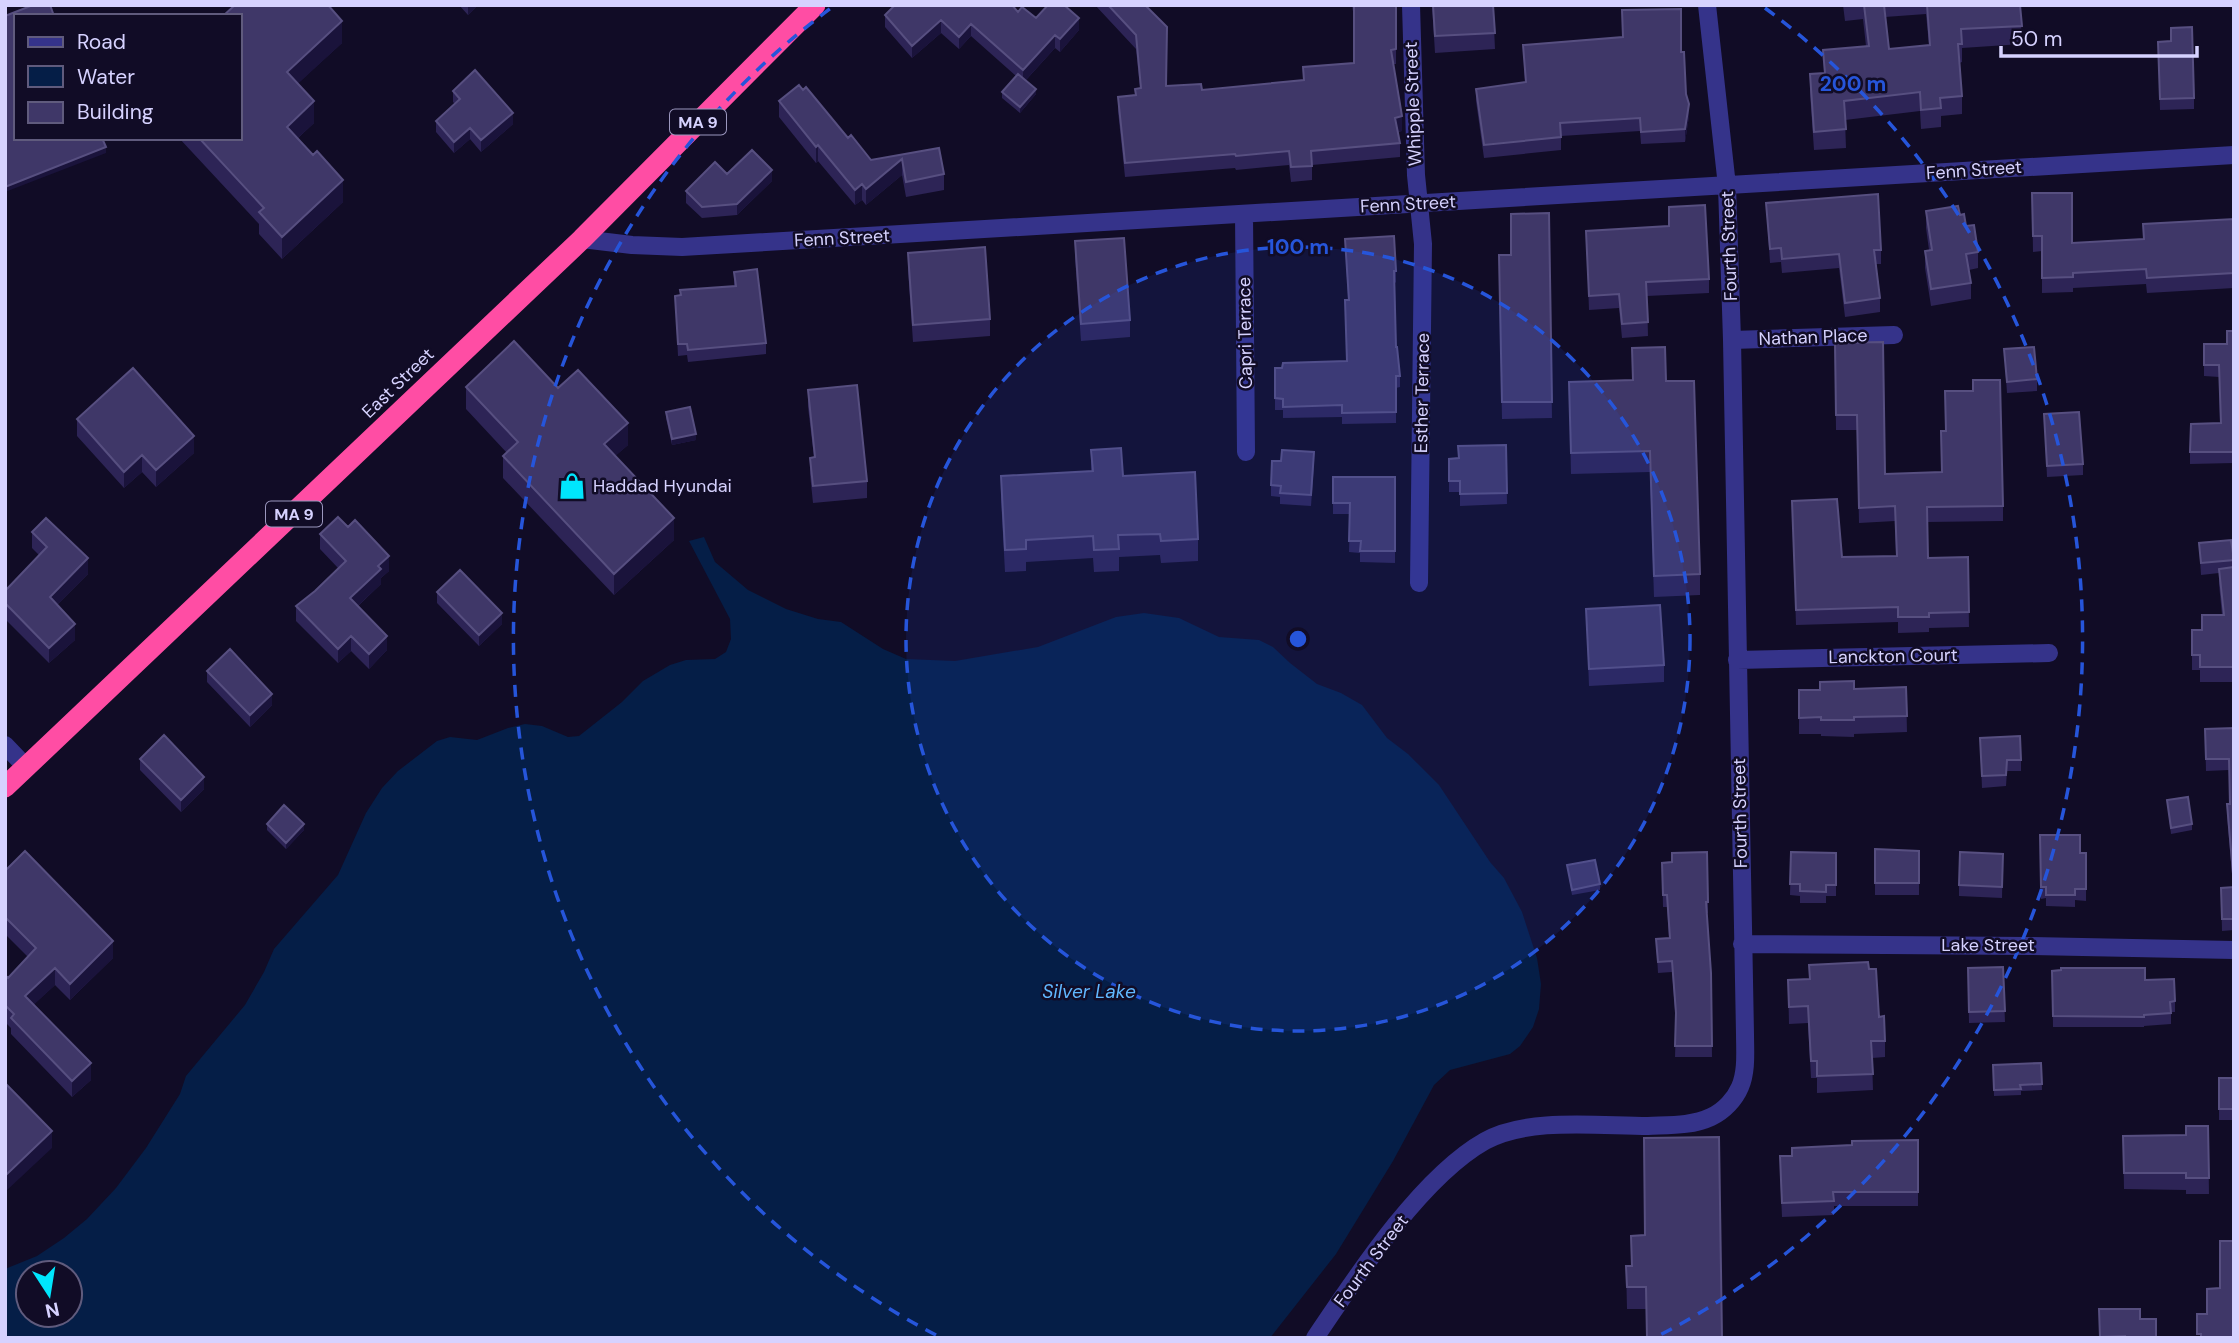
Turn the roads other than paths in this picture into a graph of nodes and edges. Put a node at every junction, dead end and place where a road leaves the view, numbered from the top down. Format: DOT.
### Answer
graph roads {
  1 [pos="815,5"];
  2 [pos="1410,5"];
  3 [pos="1707,5"];
  4 [pos="2234,155"];
  5 [pos="1727,186"];
  6 [pos="1419,203"];
  7 [pos="1244,214"];
  8 [pos="582,239"];
  9 [pos="1894,335"];
  10 [pos="1732,340"];
  11 [pos="1247,453"];
  12 [pos="1419,583"];
  13 [pos="2049,653"];
  14 [pos="1737,660"];
  15 [pos="5,745"];
  16 [pos="26,767"];
  17 [pos="5,787"];
  18 [pos="1742,944"];
  19 [pos="2234,950"];
  20 [pos="1315,1338"];
  1 -- 8 [label="highway, East Street / MA 9"];
  2 -- 6 [label="street, Whipple Street"];
  3 -- 5 [label="street, Fourth Street"];
  4 -- 5 [label="street, Fenn Street"];
  5 -- 6 [label="street, Fenn Street"];
  5 -- 10 [label="street, Fourth Street"];
  6 -- 7 [label="street, Fenn Street"];
  6 -- 12 [label="street, Esther Terrace"];
  7 -- 8 [label="street, Fenn Street"];
  7 -- 11 [label="street, Capri Terrace"];
  8 -- 16 [label="highway, East Street / MA 9"];
  9 -- 10 [label="street, Nathan Place"];
  10 -- 14 [label="street, Fourth Street"];
  13 -- 14 [label="street, Lanckton Court"];
  14 -- 18 [label="street, Fourth Street"];
  15 -- 16 [label="street"];
  16 -- 17 [label="highway, East Street / MA 9"];
  18 -- 19 [label="street, Lake Street"];
  18 -- 20 [label="street, Fourth Street"];
}
